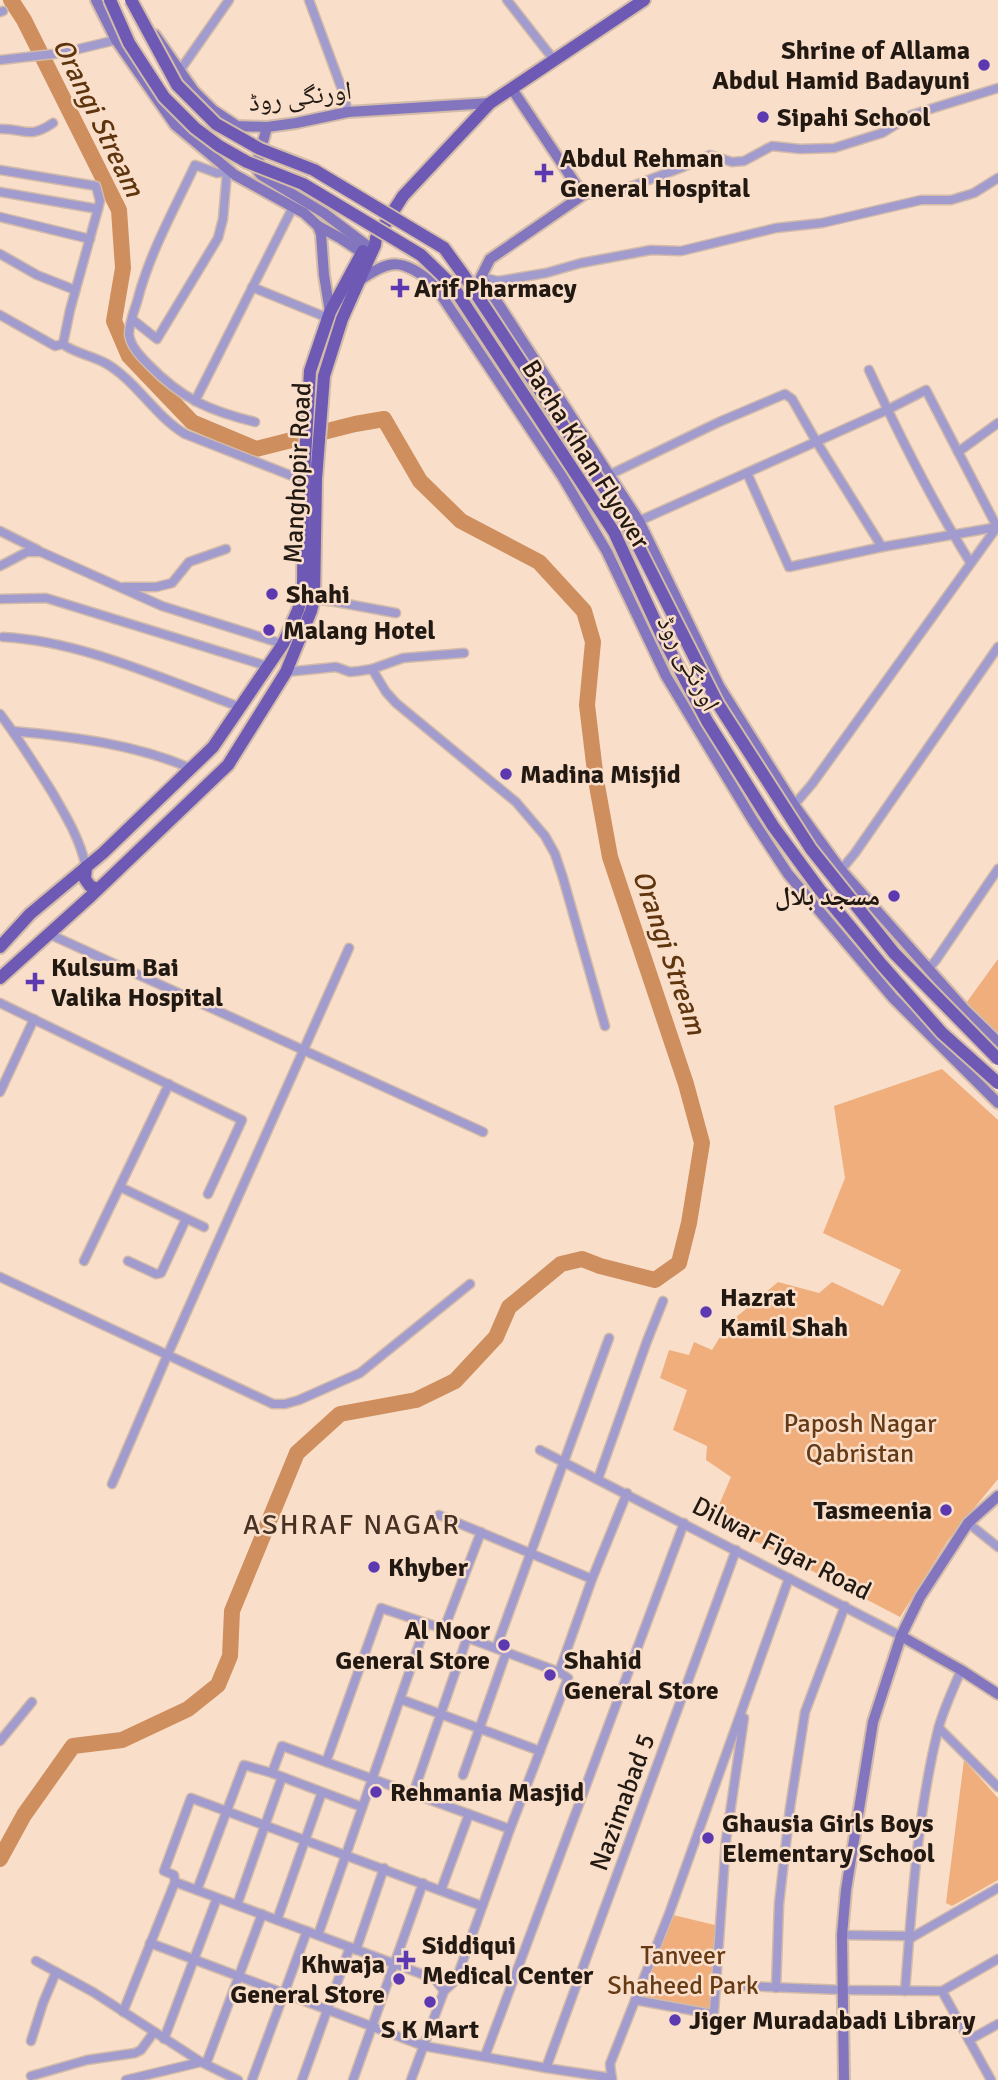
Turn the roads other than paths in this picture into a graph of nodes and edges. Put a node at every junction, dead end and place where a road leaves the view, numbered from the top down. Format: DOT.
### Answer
graph roads {
  1 [pos="96,0"];
  2 [pos="110,0"];
  3 [pos="229,0"];
  4 [pos="309,0"];
  5 [pos="507,0"];
  6 [pos="644,0"];
  7 [pos="136,1"];
  8 [pos="116,40"];
  9 [pos="4,60"];
  10 [pos="554,60"];
  11 [pos="183,66"];
  12 [pos="998,88"];
  13 [pos="512,89"];
  14 [pos="490,103"];
  15 [pos="348,112"];
  16 [pos="52,123"];
  17 [pos="267,127"];
  18 [pos="0,129"];
  19 [pos="0,170"];
  20 [pos="229,172"];
  21 [pos="998,178"];
  22 [pos="0,192"];
  23 [pos="583,195"];
  24 [pos="293,207"];
  25 [pos="99,209"];
  26 [pos="0,217"];
  27 [pos="318,226"];
  28 [pos="90,240"];
  29 [pos="369,249"];
  30 [pos="0,254"];
  31 [pos="481,277"];
  32 [pos="357,282"];
  33 [pos="252,287"];
  34 [pos="75,290"];
  35 [pos="0,315"];
  36 [pos="329,315"];
  37 [pos="132,320"];
  38 [pos="62,344"];
  39 [pos="869,370"];
  40 [pos="195,401"];
  41 [pos="887,410"];
  42 [pos="255,422"];
  43 [pos="998,423"];
  44 [pos="816,441"];
  45 [pos="958,452"];
  46 [pos="747,473"];
  47 [pos="609,475"];
  48 [pos="308,479"];
  49 [pos="639,521"];
  50 [pos="997,527"];
  51 [pos="0,531"];
  52 [pos="953,535"];
  53 [pos="882,547"];
  54 [pos="226,549"];
  55 [pos="41,552"];
  56 [pos="970,562"];
  57 [pos="0,566"];
  58 [pos="121,587"];
  59 [pos="0,599"];
  60 [pos="314,599"];
  61 [pos="396,613"];
  62 [pos="3,637"];
  63 [pos="283,644"];
  64 [pos="998,647"];
  65 [pos="464,653"];
  66 [pos="267,666"];
  67 [pos="372,669"];
  68 [pos="286,672"];
  69 [pos="240,707"];
  70 [pos="0,714"];
  71 [pos="13,731"];
  72 [pos="190,768"];
  73 [pos="794,805"];
  74 [pos="86,867"];
  75 [pos="998,869"];
  76 [pos="841,870"];
  77 [pos="67,882"];
  78 [pos="98,889"];
  79 [pos="86,900"];
  80 [pos="49,934"];
  81 [pos="0,947"];
  82 [pos="349,948"];
  83 [pos="929,968"];
  84 [pos="0,978"];
  85 [pos="0,1003"];
  86 [pos="34,1019"];
  87 [pos="605,1026"];
  88 [pos="998,1042"];
  89 [pos="303,1050"];
  90 [pos="998,1059"];
  91 [pos="998,1083"];
  92 [pos="169,1084"];
  93 [pos="0,1092"];
  94 [pos="998,1103"];
  95 [pos="483,1132"];
  96 [pos="120,1187"];
  97 [pos="208,1194"];
  98 [pos="186,1219"];
  99 [pos="204,1227"];
  100 [pos="84,1261"];
  101 [pos="128,1261"];
  102 [pos="0,1278"];
  103 [pos="470,1284"];
  104 [pos="663,1301"];
  105 [pos="609,1338"];
  106 [pos="167,1356"];
  107 [pos="540,1450"];
  108 [pos="565,1462"];
  109 [pos="598,1479"];
  110 [pos="112,1484"];
  111 [pos="627,1493"];
  112 [pos="998,1496"];
  113 [pos="439,1515"];
  114 [pos="684,1523"];
  115 [pos="968,1523"];
  116 [pos="481,1532"];
  117 [pos="998,1547"];
  118 [pos="736,1550"];
  119 [pos="531,1552"];
  120 [pos="789,1577"];
  121 [pos="592,1579"];
  122 [pos="845,1606"];
  123 [pos="426,1624"];
  124 [pos="444,1629"];
  125 [pos="901,1636"];
  126 [pos="467,1638"];
  127 [pos="496,1648"];
  128 [pos="506,1653"];
  129 [pos="961,1670"];
  130 [pos="559,1672"];
  131 [pos="998,1694"];
  132 [pos="400,1699"];
  133 [pos="747,1701"];
  134 [pos="32,1702"];
  135 [pos="441,1714"];
  136 [pos="479,1728"];
  137 [pos="939,1728"];
  138 [pos="0,1741"];
  139 [pos="540,1751"];
  140 [pos="326,1762"];
  141 [pos="272,1773"];
  142 [pos="463,1775"];
  143 [pos="282,1777"];
  144 [pos="372,1779"];
  145 [pos="998,1787"];
  146 [pos="322,1792"];
  147 [pos="413,1794"];
  148 [pos="362,1807"];
  149 [pos="226,1811"];
  150 [pos="469,1814"];
  151 [pos="265,1825"];
  152 [pos="510,1829"];
  153 [pos="305,1839"];
  154 [pos="346,1854"];
  155 [pos="384,1868"];
  156 [pos="175,1882"];
  157 [pos="423,1883"];
  158 [pos="998,1888"];
  159 [pos="197,1890"];
  160 [pos="442,1890"];
  161 [pos="217,1898"];
  162 [pos="237,1905"];
  163 [pos="482,1906"];
  164 [pos="262,1914"];
  165 [pos="277,1920"];
  166 [pos="307,1931"];
  167 [pos="318,1935"];
  168 [pos="842,1935"];
  169 [pos="909,1937"];
  170 [pos="150,1943"];
  171 [pos="353,1948"];
  172 [pos="194,1959"];
  173 [pos="998,1959"];
  174 [pos="36,1961"];
  175 [pos="395,1964"];
  176 [pos="56,1972"];
  177 [pos="239,1976"];
  178 [pos="717,1985"];
  179 [pos="776,1987"];
  180 [pos="843,1990"];
  181 [pos="444,1991"];
  182 [pos="905,1991"];
  183 [pos="942,1991"];
  184 [pos="284,1993"];
  185 [pos="635,2000"];
  186 [pos="327,2010"];
  187 [pos="123,2012"];
  188 [pos="998,2024"];
  189 [pos="373,2026"];
  190 [pos="154,2032"];
  191 [pos="164,2039"];
  192 [pos="969,2040"];
  193 [pos="31,2041"];
  194 [pos="425,2046"];
  195 [pos="485,2056"];
  196 [pos="203,2063"];
  197 [pos="546,2068"];
  198 [pos="169,2070"];
  199 [pos="31,2076"];
  200 [pos="223,2076"];
  201 [pos="612,2079"];
  202 [pos="126,2080"];
  203 [pos="171,2080"];
  204 [pos="238,2080"];
  205 [pos="252,2080"];
  206 [pos="302,2080"];
  207 [pos="353,2080"];
  208 [pos="411,2080"];
  209 [pos="844,2080"];
  210 [pos="991,2080"];
  1 -- 8 [label="street"];
  2 -- 91 [label="main road, Bacha Khan Flyover, bridge"];
  3 -- 11 [label="street"];
  4 -- 15 [label="street"];
  5 -- 10 [label="street"];
  6 -- 10 [label="main road, Manghopir Road"];
  7 -- 17 [label="street, اورنگی روڈ"];
  7 -- 90 [label="main road, Bacha Khan Flyover, bridge"];
  8 -- 9 [label="street"];
  8 -- 20 [label="street"];
  10 -- 13 [label="main road, Manghopir Road"];
  12 -- 23 [label="street"];
  13 -- 14 [label="main road, Manghopir Road"];
  13 -- 23 [label="street"];
  14 -- 15 [label="street, اورنگی روڈ"];
  14 -- 29 [label="main road, Manghopir Road"];
  15 -- 17 [label="street, اورنگی روڈ"];
  16 -- 18 [label="street"];
  17 -- 29 [label="street"];
  19 -- 25 [label="street"];
  20 -- 24 [label="street"];
  20 -- 37 [label="street"];
  20 -- 37 [label="street"];
  21 -- 31 [label="street"];
  22 -- 25 [label="street"];
  23 -- 31 [label="street"];
  24 -- 27 [label="street"];
  24 -- 33 [label="street"];
  25 -- 28 [label="street"];
  26 -- 28 [label="street"];
  27 -- 29 [label="street"];
  27 -- 36 [label="street"];
  28 -- 34 [label="street"];
  29 -- 32 [label="main road, Manghopir Road"];
  29 -- 36 [label="main road, Manghopir Road"];
  30 -- 34 [label="street"];
  31 -- 47 [label="street, اورنگی روڈ"];
  32 -- 48 [label="main road, Manghopir Road"];
  32 -- 94 [label="street, اورنگی روڈ"];
  33 -- 36 [label="street"];
  33 -- 40 [label="street"];
  34 -- 38 [label="street"];
  35 -- 38 [label="street"];
  36 -- 48 [label="main road, Manghopir Road"];
  37 -- 40 [label="street"];
  38 -- 48 [label="street"];
  39 -- 41 [label="street"];
  40 -- 42 [label="street"];
  41 -- 44 [label="street"];
  41 -- 45 [label="street"];
  41 -- 52 [label="street"];
  43 -- 45 [label="street"];
  44 -- 46 [label="street"];
  44 -- 47 [label="street"];
  44 -- 53 [label="street"];
  45 -- 50 [label="street"];
  46 -- 49 [label="street"];
  46 -- 53 [label="street"];
  47 -- 49 [label="street, اورنگی روڈ"];
  48 -- 60 [label="main road, Manghopir Road"];
  48 -- 63 [label="main road, Manghopir Road"];
  49 -- 73 [label="street, اورنگی روڈ"];
  50 -- 52 [label="street"];
  50 -- 56 [label="street"];
  51 -- 55 [label="street"];
  52 -- 53 [label="street"];
  52 -- 56 [label="street"];
  54 -- 58 [label="street"];
  55 -- 57 [label="street"];
  55 -- 58 [label="street"];
  56 -- 73 [label="street"];
  58 -- 63 [label="street"];
  59 -- 66 [label="street"];
  60 -- 61 [label="street"];
  60 -- 68 [label="main road, Manghopir Road"];
  62 -- 69 [label="street"];
  63 -- 66 [label="main road, Manghopir Road"];
  64 -- 76 [label="street"];
  65 -- 67 [label="street"];
  66 -- 69 [label="main road, Manghopir Road"];
  67 -- 68 [label="street"];
  67 -- 87 [label="street"];
  68 -- 78 [label="main road, Manghopir Road"];
  69 -- 72 [label="main road, Manghopir Road"];
  70 -- 71 [label="street"];
  71 -- 72 [label="street"];
  71 -- 74 [label="street"];
  72 -- 74 [label="main road, Manghopir Road"];
  73 -- 76 [label="street, اورنگی روڈ"];
  74 -- 77 [label="main road, Manghopir Road"];
  74 -- 78 [label="main road"];
  75 -- 83 [label="street"];
  76 -- 83 [label="street, اورنگی روڈ"];
  77 -- 79 [label="main road"];
  77 -- 81 [label="main road, Manghopir Road"];
  78 -- 79 [label="main road, Manghopir Road"];
  79 -- 80 [label="main road, Manghopir Road"];
  80 -- 84 [label="main road, Manghopir Road"];
  80 -- 89 [label="street"];
  82 -- 89 [label="street"];
  83 -- 88 [label="street, اورنگی روڈ"];
  85 -- 86 [label="street"];
  86 -- 92 [label="street"];
  86 -- 93 [label="street"];
  89 -- 95 [label="street"];
  89 -- 106 [label="street"];
  92 -- 96 [label="street"];
  92 -- 97 [label="street"];
  96 -- 98 [label="street"];
  96 -- 100 [label="street"];
  98 -- 99 [label="street"];
  98 -- 101 [label="street"];
  102 -- 106 [label="street"];
  103 -- 106 [label="street"];
  104 -- 109 [label="street"];
  105 -- 108 [label="street"];
  106 -- 110 [label="street"];
  107 -- 108 [label="street, Dilwar Figar Road"];
  108 -- 109 [label="street, Dilwar Figar Road"];
  108 -- 119 [label="street"];
  109 -- 111 [label="street, Dilwar Figar Road"];
  111 -- 114 [label="street, Dilwar Figar Road"];
  111 -- 121 [label="street"];
  112 -- 115 [label="street"];
  113 -- 116 [label="street"];
  114 -- 118 [label="street, Dilwar Figar Road"];
  114 -- 195 [label="street"];
  115 -- 117 [label="street"];
  115 -- 125 [label="street"];
  116 -- 119 [label="street"];
  116 -- 124 [label="street"];
  118 -- 120 [label="street, Dilwar Figar Road"];
  118 -- 197 [label="street, Nazimabad 5"];
  119 -- 121 [label="street"];
  119 -- 127 [label="street"];
  120 -- 122 [label="street, Dilwar Figar Road"];
  120 -- 133 [label="street"];
  121 -- 130 [label="street"];
  122 -- 125 [label="street, Dilwar Figar Road"];
  122 -- 179 [label="street"];
  123 -- 124 [label="street"];
  123 -- 132 [label="street"];
  123 -- 140 [label="street"];
  124 -- 126 [label="street"];
  125 -- 129 [label="street, Dilwar Figar Road"];
  125 -- 168 [label="street"];
  126 -- 127 [label="street"];
  126 -- 135 [label="street"];
  127 -- 128 [label="street"];
  128 -- 130 [label="street"];
  128 -- 136 [label="street"];
  129 -- 131 [label="street, Dilwar Figar Road"];
  129 -- 137 [label="street"];
  130 -- 139 [label="street"];
  132 -- 135 [label="street"];
  132 -- 144 [label="street"];
  133 -- 178 [label="street"];
  133 -- 185 [label="street"];
  134 -- 138 [label="street"];
  135 -- 136 [label="street"];
  135 -- 147 [label="street"];
  136 -- 139 [label="street"];
  136 -- 142 [label="street"];
  137 -- 145 [label="street"];
  137 -- 169 [label="street"];
  139 -- 152 [label="street"];
  140 -- 141 [label="street"];
  140 -- 144 [label="street"];
  141 -- 143 [label="street"];
  141 -- 149 [label="street"];
  143 -- 146 [label="street"];
  143 -- 151 [label="street"];
  144 -- 147 [label="street"];
  144 -- 148 [label="street"];
  146 -- 148 [label="street"];
  146 -- 153 [label="street"];
  147 -- 150 [label="street"];
  148 -- 154 [label="street"];
  149 -- 151 [label="street"];
  149 -- 156 [label="street"];
  149 -- 159 [label="street"];
  150 -- 152 [label="street"];
  150 -- 160 [label="street"];
  151 -- 153 [label="street"];
  151 -- 162 [label="street"];
  152 -- 163 [label="street"];
  153 -- 154 [label="street"];
  153 -- 165 [label="street"];
  154 -- 155 [label="street"];
  154 -- 167 [label="street"];
  155 -- 157 [label="street"];
  155 -- 171 [label="street"];
  156 -- 159 [label="street"];
  156 -- 170 [label="street"];
  157 -- 160 [label="street"];
  157 -- 175 [label="street"];
  158 -- 169 [label="street"];
  159 -- 161 [label="street"];
  160 -- 163 [label="street"];
  161 -- 162 [label="street"];
  161 -- 172 [label="street"];
  162 -- 164 [label="street"];
  163 -- 181 [label="street"];
  164 -- 165 [label="street"];
  164 -- 177 [label="street"];
  165 -- 166 [label="street"];
  166 -- 167 [label="street"];
  166 -- 184 [label="street"];
  167 -- 171 [label="street"];
  168 -- 169 [label="street"];
  168 -- 180 [label="street"];
  169 -- 182 [label="street"];
  170 -- 172 [label="street"];
  170 -- 187 [label="street"];
  171 -- 175 [label="street"];
  171 -- 186 [label="street"];
  172 -- 177 [label="street"];
  172 -- 191 [label="street"];
  173 -- 183 [label="street"];
  174 -- 176 [label="street"];
  175 -- 181 [label="street"];
  175 -- 189 [label="street"];
  176 -- 187 [label="street"];
  176 -- 193 [label="street"];
  177 -- 184 [label="street"];
  177 -- 196 [label="street"];
  178 -- 179 [label="street"];
  178 -- 185 [label="street"];
  179 -- 180 [label="street"];
  180 -- 182 [label="street"];
  180 -- 209 [label="street"];
  181 -- 194 [label="street"];
  182 -- 183 [label="street"];
  183 -- 192 [label="street"];
  184 -- 186 [label="street"];
  184 -- 205 [label="street"];
  185 -- 201 [label="street"];
  186 -- 189 [label="street"];
  186 -- 206 [label="street"];
  187 -- 190 [label="street"];
  188 -- 192 [label="street"];
  189 -- 194 [label="street"];
  189 -- 207 [label="street"];
  190 -- 191 [label="street"];
  190 -- 199 [label="street"];
  191 -- 196 [label="street"];
  192 -- 210 [label="street"];
  194 -- 195 [label="street"];
  194 -- 208 [label="street"];
  195 -- 197 [label="street"];
  196 -- 198 [label="street"];
  196 -- 200 [label="street"];
  197 -- 201 [label="street"];
  198 -- 202 [label="street"];
  198 -- 203 [label="street"];
  200 -- 204 [label="street"];
}
